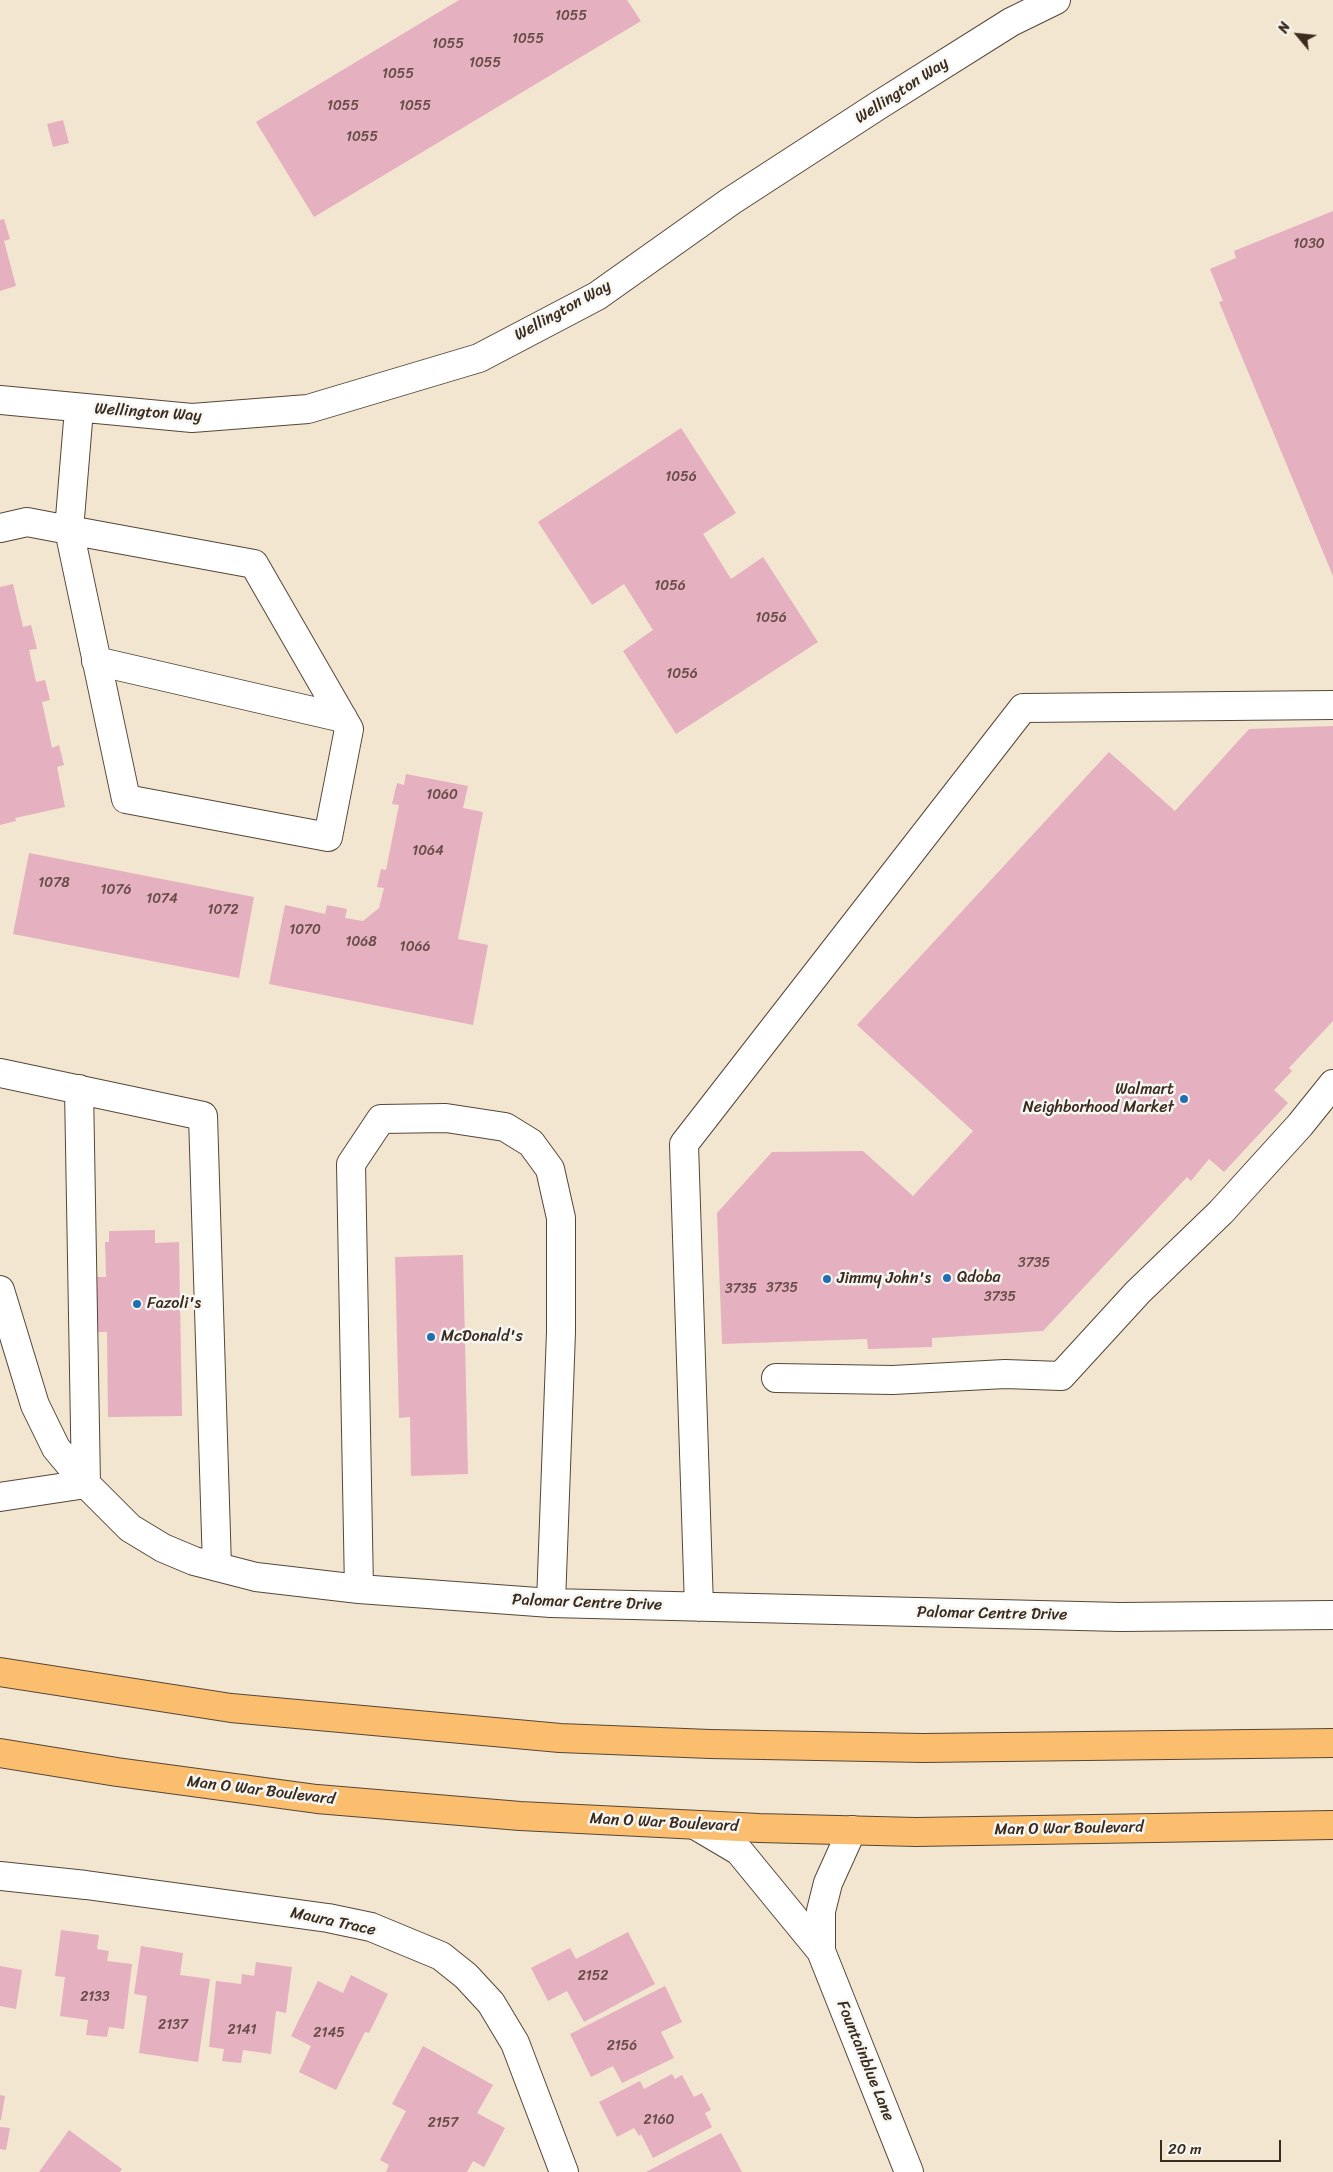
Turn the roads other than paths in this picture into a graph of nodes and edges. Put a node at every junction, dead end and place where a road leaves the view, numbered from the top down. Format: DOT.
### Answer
graph roads {
  1 [pos="1056,0"];
  2 [pos="0,400"];
  3 [pos="79,408"];
  4 [pos="0,528"];
  5 [pos="69,530"];
  6 [pos="96,661"];
  7 [pos="1333,705"];
  8 [pos="343,718"];
  9 [pos="0,1072"];
  10 [pos="1333,1084"];
  11 [pos="79,1089"];
  12 [pos="2,1302"];
  13 [pos="776,1378"];
  14 [pos="86,1484"];
  15 [pos="0,1497"];
  16 [pos="217,1567"];
  17 [pos="359,1589"];
  18 [pos="551,1603"];
  19 [pos="699,1607"];
  20 [pos="1333,1615"];
  21 [pos="0,1672"];
  22 [pos="1333,1743"];
  23 [pos="0,1753"];
  24 [pos="695,1825"];
  25 [pos="1333,1825"];
  26 [pos="852,1830"];
  27 [pos="0,1876"];
  28 [pos="821,1951"];
  29 [pos="564,2172"];
  30 [pos="909,2172"];
  1 -- 3 [label="street, Wellington Way"];
  2 -- 3 [label="street, Wellington Way"];
  3 -- 5 [label="street"];
  4 -- 5 [label="street"];
  5 -- 6 [label="street"];
  5 -- 8 [label="street"];
  6 -- 8 [label="street"];
  6 -- 8 [label="street"];
  7 -- 19 [label="street"];
  9 -- 11 [label="street"];
  10 -- 13 [label="street"];
  11 -- 14 [label="street"];
  11 -- 16 [label="street"];
  12 -- 14 [label="street, Palomar Centre Drive"];
  14 -- 15 [label="street"];
  14 -- 16 [label="street, Palomar Centre Drive"];
  16 -- 17 [label="street, Palomar Centre Drive"];
  17 -- 18 [label="street, Palomar Centre Drive"];
  17 -- 18 [label="street"];
  18 -- 19 [label="street, Palomar Centre Drive"];
  19 -- 20 [label="street, Palomar Centre Drive"];
  21 -- 22 [label="main road"];
  23 -- 24 [label="main road, Man O War Boulevard"];
  24 -- 26 [label="main road, Man O War Boulevard"];
  24 -- 28 [label="street"];
  25 -- 26 [label="main road, Man O War Boulevard"];
  26 -- 28 [label="street"];
  27 -- 29 [label="street, Maura Trace"];
  28 -- 30 [label="street, Fountainblue Lane"];
}
